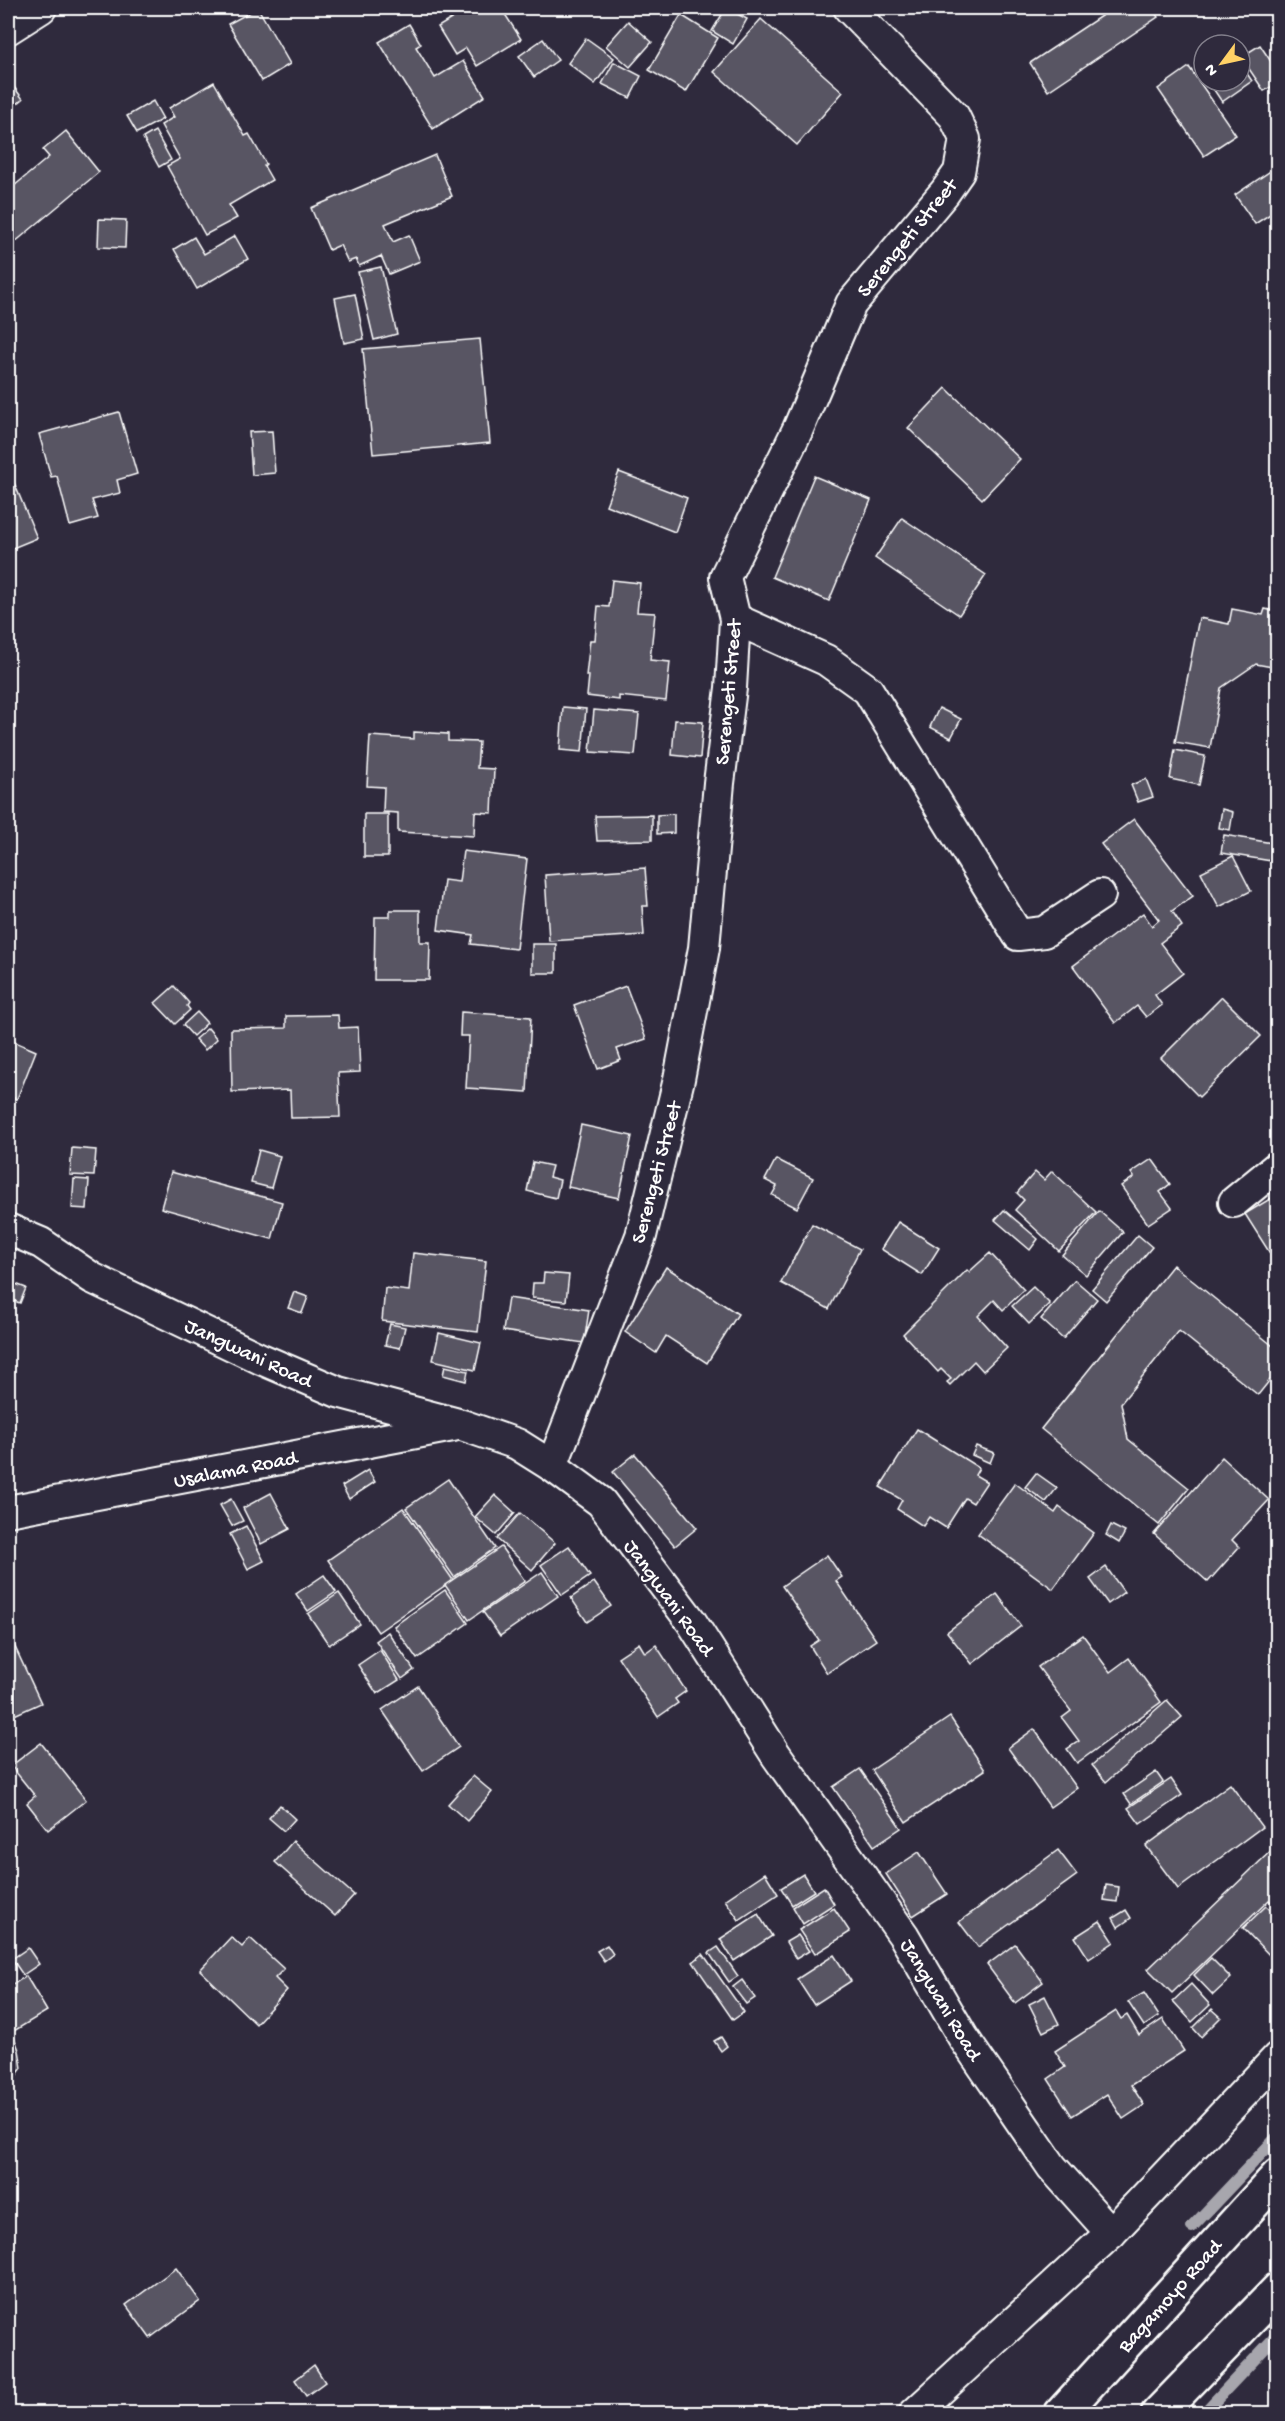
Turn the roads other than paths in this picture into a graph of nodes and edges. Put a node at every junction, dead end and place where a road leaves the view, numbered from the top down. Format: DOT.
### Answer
graph roads {
  1 [pos="41,8"];
  2 [pos="849,8"];
  3 [pos="8,29"];
  4 [pos="735,619"];
  5 [pos="1100,895"];
  6 [pos="1278,1167"];
  7 [pos="1234,1202"];
  8 [pos="8,1229"];
  9 [pos="462,1425"];
  10 [pos="552,1466"];
  11 [pos="8,1511"];
  12 [pos="1278,2057"];
  13 [pos="1278,2176"];
  14 [pos="1111,2233"];
  15 [pos="1278,2290"];
  16 [pos="914,2414"];
  17 [pos="1061,2414"];
  18 [pos="1158,2414"];
  1 -- 3 [label="street"];
  2 -- 4 [label="street, Serengeti Street"];
  4 -- 5 [label="street"];
  4 -- 10 [label="street, Serengeti Street"];
  6 -- 7 [label="street"];
  8 -- 9 [label="street, Jangwani Road"];
  9 -- 10 [label="street, Jangwani Road"];
  9 -- 11 [label="street, Usalama Road"];
  10 -- 14 [label="street, Jangwani Road"];
  12 -- 14 [label="street"];
  13 -- 17 [label="highway, Bagamoyo Road"];
  14 -- 16 [label="street"];
  15 -- 18 [label="highway"];
}
